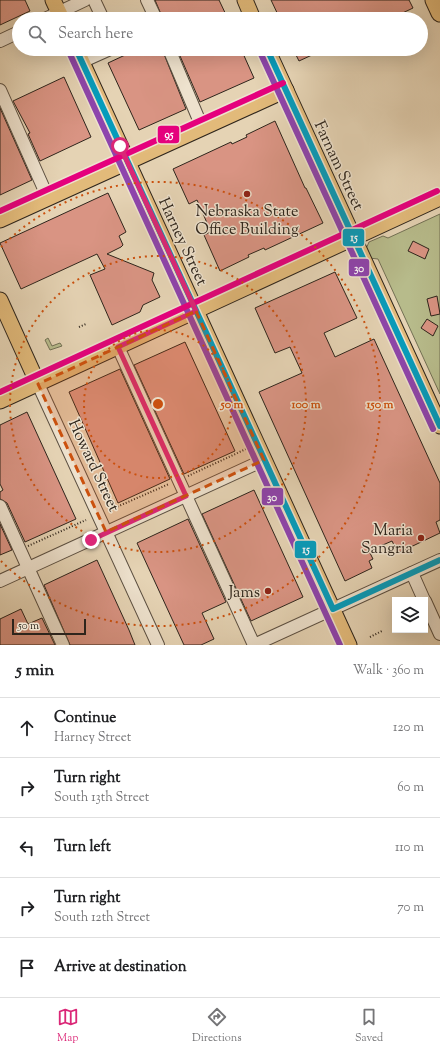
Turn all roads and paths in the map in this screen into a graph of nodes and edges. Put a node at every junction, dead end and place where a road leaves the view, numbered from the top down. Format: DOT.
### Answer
graph roads {
  1 [pos="85,0"];
  2 [pos="94,0"];
  3 [pos="147,0"];
  4 [pos="244,0"];
  5 [pos="434,0"];
  6 [pos="58,10"];
  7 [pos="100,12"];
  8 [pos="153,12"];
  9 [pos="250,12"];
  10 [pos="440,13"];
  11 [pos="12,35"];
  12 [pos="0,41"];
  13 [pos="78,56"];
  14 [pos="172,56"];
  15 [pos="270,56"];
  16 [pos="0,90"];
  17 [pos="286,90"];
  18 [pos="202,127"];
  19 [pos="127,162"];
  20 [pos="48,198"];
  21 [pos="440,198"];
  22 [pos="0,220"];
  23 [pos="354,238"];
  24 [pos="0,300"];
  25 [pos="196,311"];
  26 [pos="86,324"];
  27 [pos="78,327"];
  28 [pos="118,347"];
  29 [pos="38,384"];
  30 [pos="0,401"];
  31 [pos="440,426"];
  32 [pos="264,460"];
  33 [pos="186,496"];
  34 [pos="0,506"];
  35 [pos="86,520"];
  36 [pos="106,532"];
  37 [pos="20,550"];
  38 [pos="440,560"];
  39 [pos="28,568"];
  40 [pos="412,572"];
  41 [pos="0,581"];
  42 [pos="423,597"];
  43 [pos="428,608"];
  44 [pos="332,609"];
  45 [pos="382,631"];
  46 [pos="440,634"];
  47 [pos="370,637"];
  48 [pos="63,645"];
  49 [pos="158,645"];
  50 [pos="254,645"];
  51 [pos="349,645"];
  1 -- 6 [label="street"];
  2 -- 7 [label="street"];
  3 -- 8 [label="street"];
  4 -- 9 [label="main road"];
  5 -- 10 [label="highway"];
  11 -- 12 [label="street"];
  13 -- 19 [label="main road, Harney Street"];
  14 -- 18 [label="street"];
  15 -- 17 [label="main road, Farnam Street"];
  16 -- 20 [label="street"];
  17 -- 18 [label="main road"];
  17 -- 23 [label="main road, Farnam Street"];
  18 -- 19 [label="main road"];
  19 -- 20 [label="main road"];
  19 -- 25 [label="main road, Harney Street"];
  20 -- 22 [label="main road"];
  21 -- 23 [label="main road"];
  23 -- 25 [label="main road"];
  23 -- 31 [label="main road, Farnam Street"];
  24 -- 29 [label="main road, Howard Street"];
  25 -- 28 [label="main road"];
  25 -- 32 [label="main road, Harney Street"];
  26 -- 27 [label="path"];
  28 -- 29 [label="main road"];
  28 -- 33 [label="street"];
  29 -- 30 [label="main road"];
  29 -- 36 [label="street, Howard Street"];
  32 -- 33 [label="street"];
  32 -- 44 [label="main road, Harney Street"];
  33 -- 36 [label="street"];
  33 -- 50 [label="street"];
  34 -- 37 [label="street"];
  35 -- 37 [label="path"];
  36 -- 39 [label="street"];
  36 -- 49 [label="street, Howard Street"];
  37 -- 39 [label="street"];
  38 -- 40 [label="street"];
  39 -- 41 [label="street"];
  39 -- 48 [label="street"];
  40 -- 42 [label="street"];
  40 -- 44 [label="street"];
  43 -- 46 [label="street"];
  44 -- 50 [label="street"];
  44 -- 51 [label="main road, Harney Street"];
  45 -- 47 [label="path"];
}
